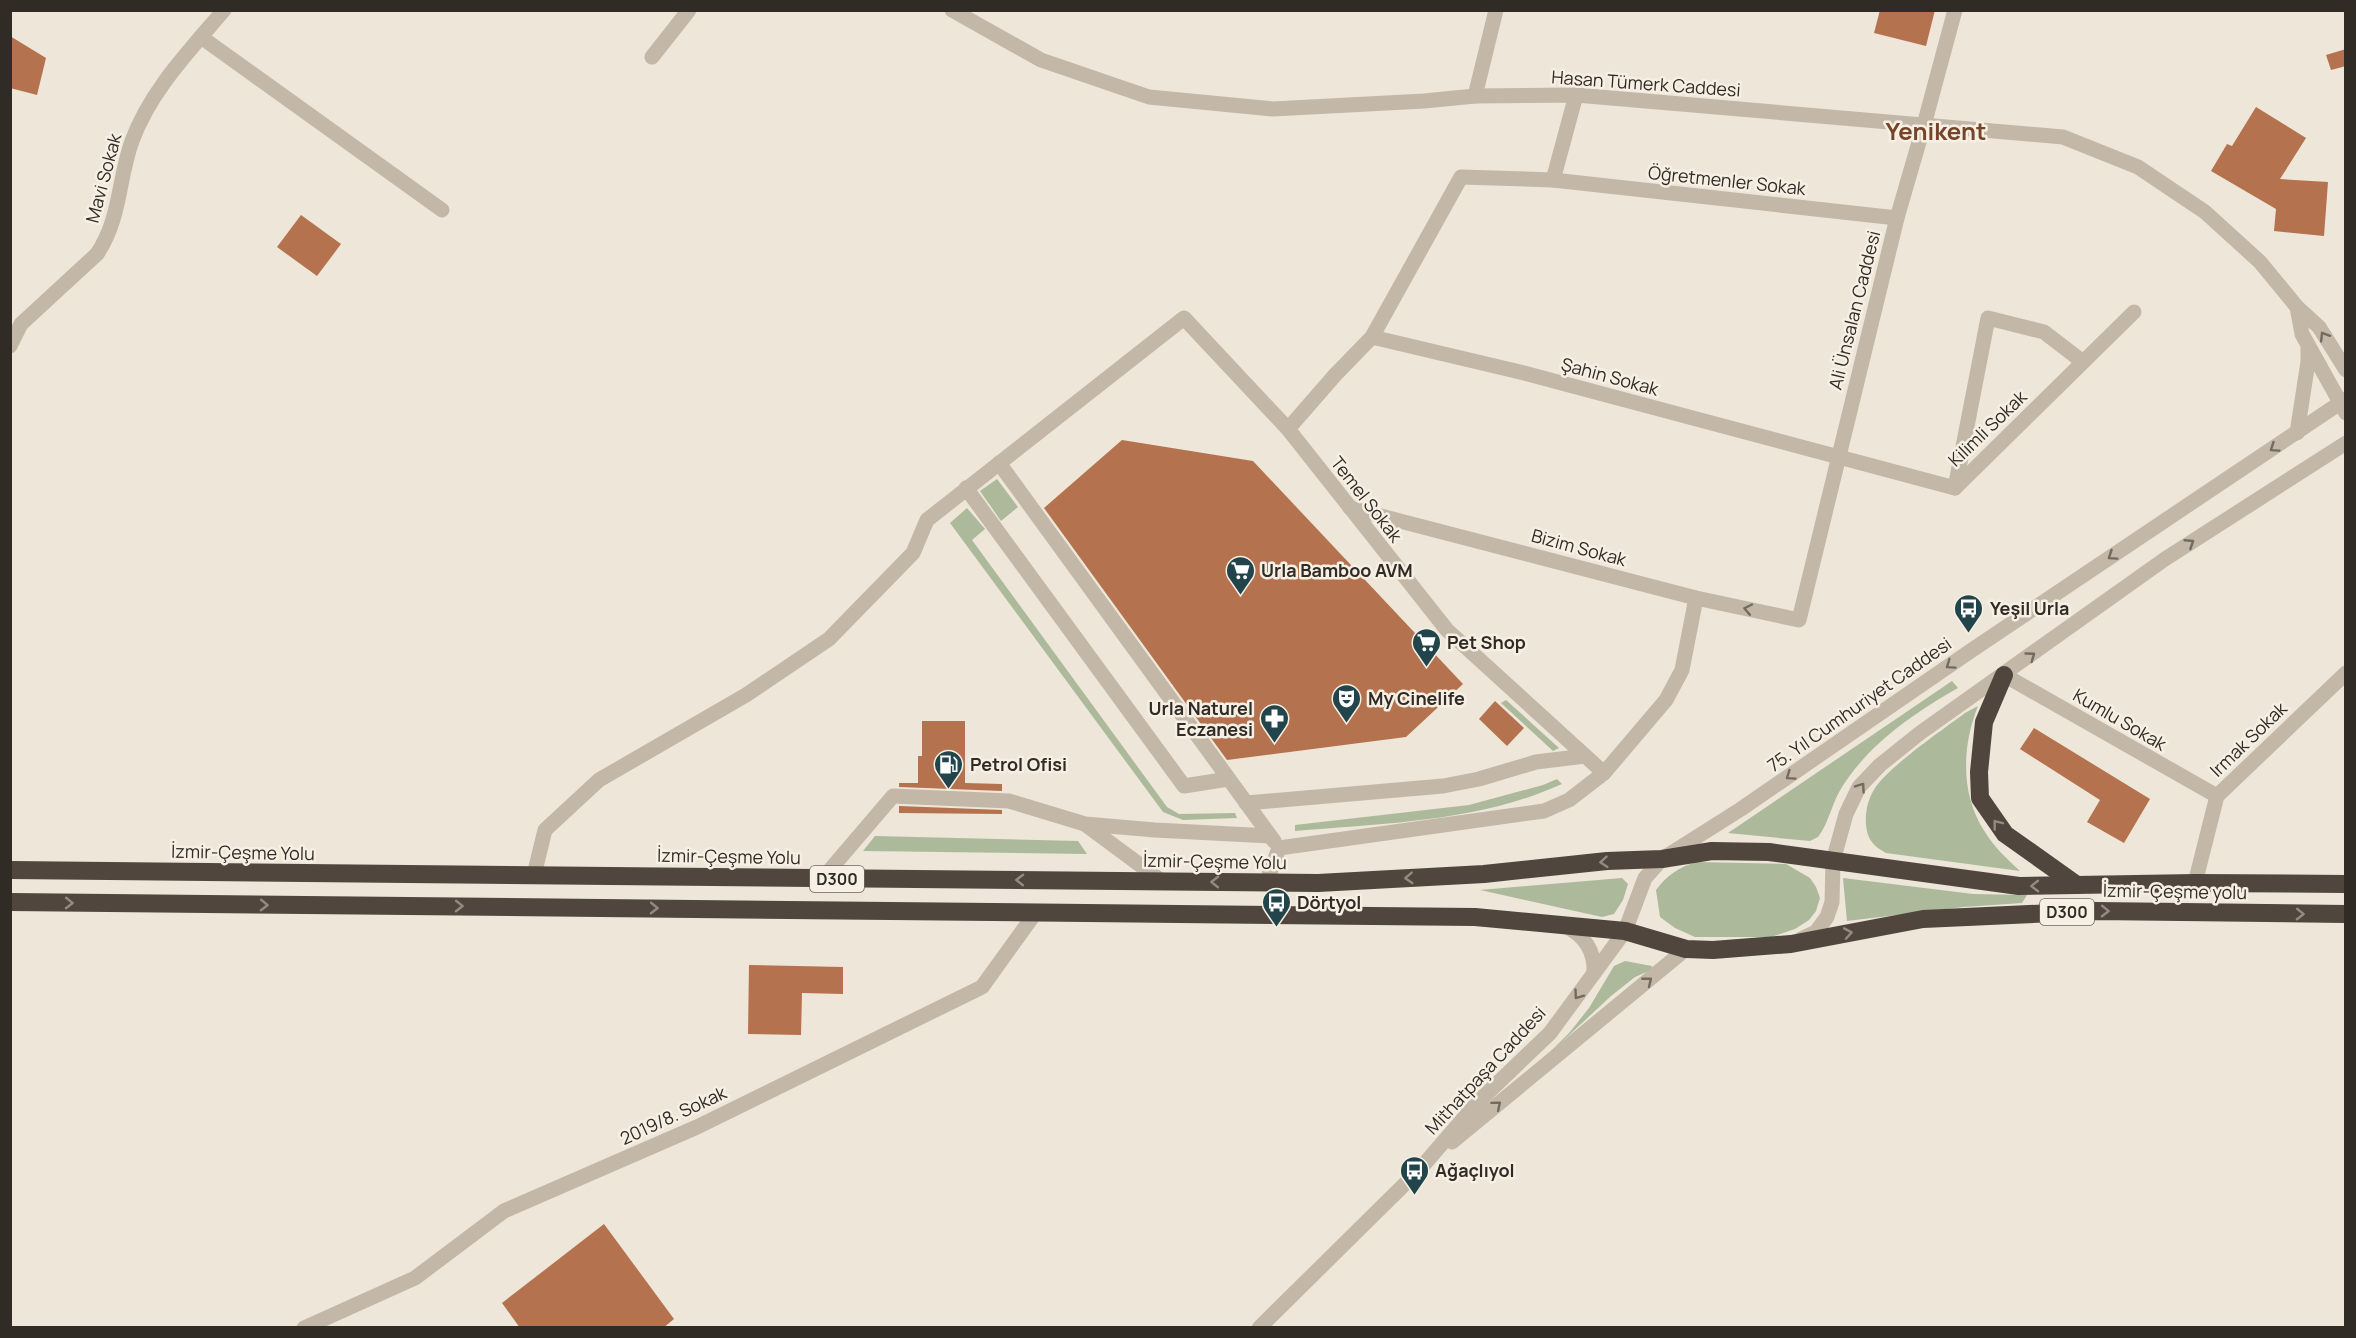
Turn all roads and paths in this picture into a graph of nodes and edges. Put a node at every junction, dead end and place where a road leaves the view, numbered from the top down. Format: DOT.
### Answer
graph roads {
  1 [pos="224,10"];
  2 [pos="689,10"];
  3 [pos="952,10"];
  4 [pos="1496,10"];
  5 [pos="1955,10"];
  6 [pos="201,37"];
  7 [pos="652,57"];
  8 [pos="1576,95"];
  9 [pos="1475,96"];
  10 [pos="1924,125"];
  11 [pos="1553,180"];
  12 [pos="442,210"];
  13 [pos="1897,218"];
  14 [pos="2297,307"];
  15 [pos="2134,312"];
  16 [pos="16,318"];
  17 [pos="1372,337"];
  18 [pos="2308,344"];
  19 [pos="10,346"];
  20 [pos="2084,362"];
  21 [pos="2346,370"];
  22 [pos="2344,405"];
  23 [pos="1288,429"];
  24 [pos="2297,433"];
  25 [pos="2346,443"];
  26 [pos="1838,456"];
  27 [pos="995,465"];
  28 [pos="966,488"];
  29 [pos="1955,488"];
  30 [pos="1350,508"];
  31 [pos="1696,598"];
  32 [pos="1799,620"];
  33 [pos="2346,673"];
  34 [pos="2004,675"];
  35 [pos="1585,756"];
  36 [pos="1604,773"];
  37 [pos="1224,779"];
  38 [pos="2217,796"];
  39 [pos="1246,803"];
  40 [pos="1085,824"];
  41 [pos="1274,842"];
  42 [pos="1662,859"];
  43 [pos="1833,861"];
  44 [pos="10,870"];
  45 [pos="534,875"];
  46 [pos="823,878"];
  47 [pos="1164,882"];
  48 [pos="1266,883"];
  49 [pos="2195,883"];
  50 [pos="2346,884"];
  51 [pos="2077,885"];
  52 [pos="10,903"];
  53 [pos="1036,912"];
  54 [pos="2346,915"];
  55 [pos="1562,924"];
  56 [pos="1625,931"];
  57 [pos="1791,944"];
  58 [pos="1686,950"];
  59 [pos="1594,973"];
  60 [pos="1420,1169"];
  61 [pos="304,1328"];
  62 [pos="1259,1328"];
  1 -- 6 [label="street, Mavi Sokak"];
  2 -- 7 [label="street"];
  3 -- 9 [label="street, Hasan Tümerk Caddesi"];
  4 -- 9 [label="street"];
  5 -- 10 [label="street, Ali Ünsalan Caddesi"];
  6 -- 12 [label="street"];
  6 -- 16 [label="street, Mavi Sokak"];
  8 -- 9 [label="street, Hasan Tümerk Caddesi"];
  8 -- 10 [label="street, Hasan Tümerk Caddesi"];
  8 -- 11 [label="street"];
  10 -- 13 [label="street, Ali Ünsalan Caddesi"];
  10 -- 14 [label="street, Hasan Tümerk Caddesi"];
  11 -- 13 [label="street, Öğretmenler Sokak"];
  11 -- 17 [label="street, Öğretmenler Sokak"];
  13 -- 26 [label="street, Ali Ünsalan Caddesi"];
  14 -- 18 [label="street"];
  21 -- 14 [label="street, Hasan Tümerk Caddesi, one-way"];
  15 -- 20 [label="street, Kilimli Sokak"];
  16 -- 19 [label="street, Mavi Sokak"];
  17 -- 23 [label="street"];
  17 -- 26 [label="street, Şahin Sokak"];
  18 -- 22 [label="street"];
  18 -- 24 [label="street"];
  20 -- 29 [label="street, Kilimli Sokak"];
  20 -- 29 [label="street"];
  22 -- 24 [label="street, 75. Yıl Cumhuriyet Caddesi"];
  23 -- 27 [label="street, Temel Sokak"];
  23 -- 30 [label="street, Temel Sokak"];
  24 -- 42 [label="street, 75. Yıl Cumhuriyet Caddesi, one-way"];
  34 -- 25 [label="street, one-way"];
  26 -- 29 [label="street, Kilimli Sokak"];
  26 -- 32 [label="street, Ali Ünsalan Caddesi"];
  27 -- 28 [label="street"];
  27 -- 37 [label="street"];
  28 -- 37 [label="street"];
  28 -- 45 [label="street"];
  30 -- 31 [label="street, Bizim Sokak"];
  30 -- 35 [label="street, Temel Sokak"];
  32 -- 31 [label="street, Bizim Sokak, one-way"];
  31 -- 36 [label="street"];
  33 -- 38 [label="street, Irmak Sokak"];
  34 -- 38 [label="street, Kumlu Sokak"];
  43 -- 34 [label="street, one-way"];
  51 -- 34 [label="highway, one-way"];
  35 -- 36 [label="street, Temel Sokak"];
  35 -- 39 [label="street"];
  36 -- 41 [label="street"];
  37 -- 39 [label="street"];
  38 -- 49 [label="street, Irmak Sokak"];
  39 -- 41 [label="street"];
  40 -- 41 [label="street"];
  40 -- 46 [label="street"];
  40 -- 47 [label="street"];
  41 -- 48 [label="street"];
  42 -- 43 [label="highway, D300"];
  42 -- 48 [label="highway, İzmir-Çeşme Yolu / D300, one-way"];
  42 -- 56 [label="street, 75. Yıl Cumhuriyet Caddesi"];
  51 -- 43 [label="highway, İzmir-Çeşme yolu / D300, one-way"];
  43 -- 57 [label="street"];
  44 -- 45 [label="highway, İzmir-Çeşme Yolu / D300"];
  45 -- 46 [label="highway, İzmir-Çeşme Yolu / D300"];
  47 -- 46 [label="highway, İzmir-Çeşme Yolu / D300, one-way"];
  48 -- 47 [label="highway, İzmir-Çeşme Yolu / D300, one-way"];
  49 -- 50 [label="highway, İzmir-Çeşme yolu / D300"];
  49 -- 51 [label="highway, İzmir-Çeşme yolu / D300"];
  52 -- 53 [label="highway, D300, one-way"];
  53 -- 55 [label="highway, D300"];
  53 -- 61 [label="street, 2019/8. Sokak"];
  57 -- 54 [label="highway, İzmir-Çeşme yolu / D300, one-way"];
  55 -- 56 [label="highway, D300"];
  55 -- 59 [label="street"];
  56 -- 58 [label="highway, D300"];
  56 -- 59 [label="street, Mithatpaşa Caddesi"];
  57 -- 58 [label="highway, D300"];
  60 -- 58 [label="street, one-way"];
  59 -- 60 [label="street, Mithatpaşa Caddesi, one-way"];
  60 -- 62 [label="street, Mithatpaşa Caddesi"];
}
